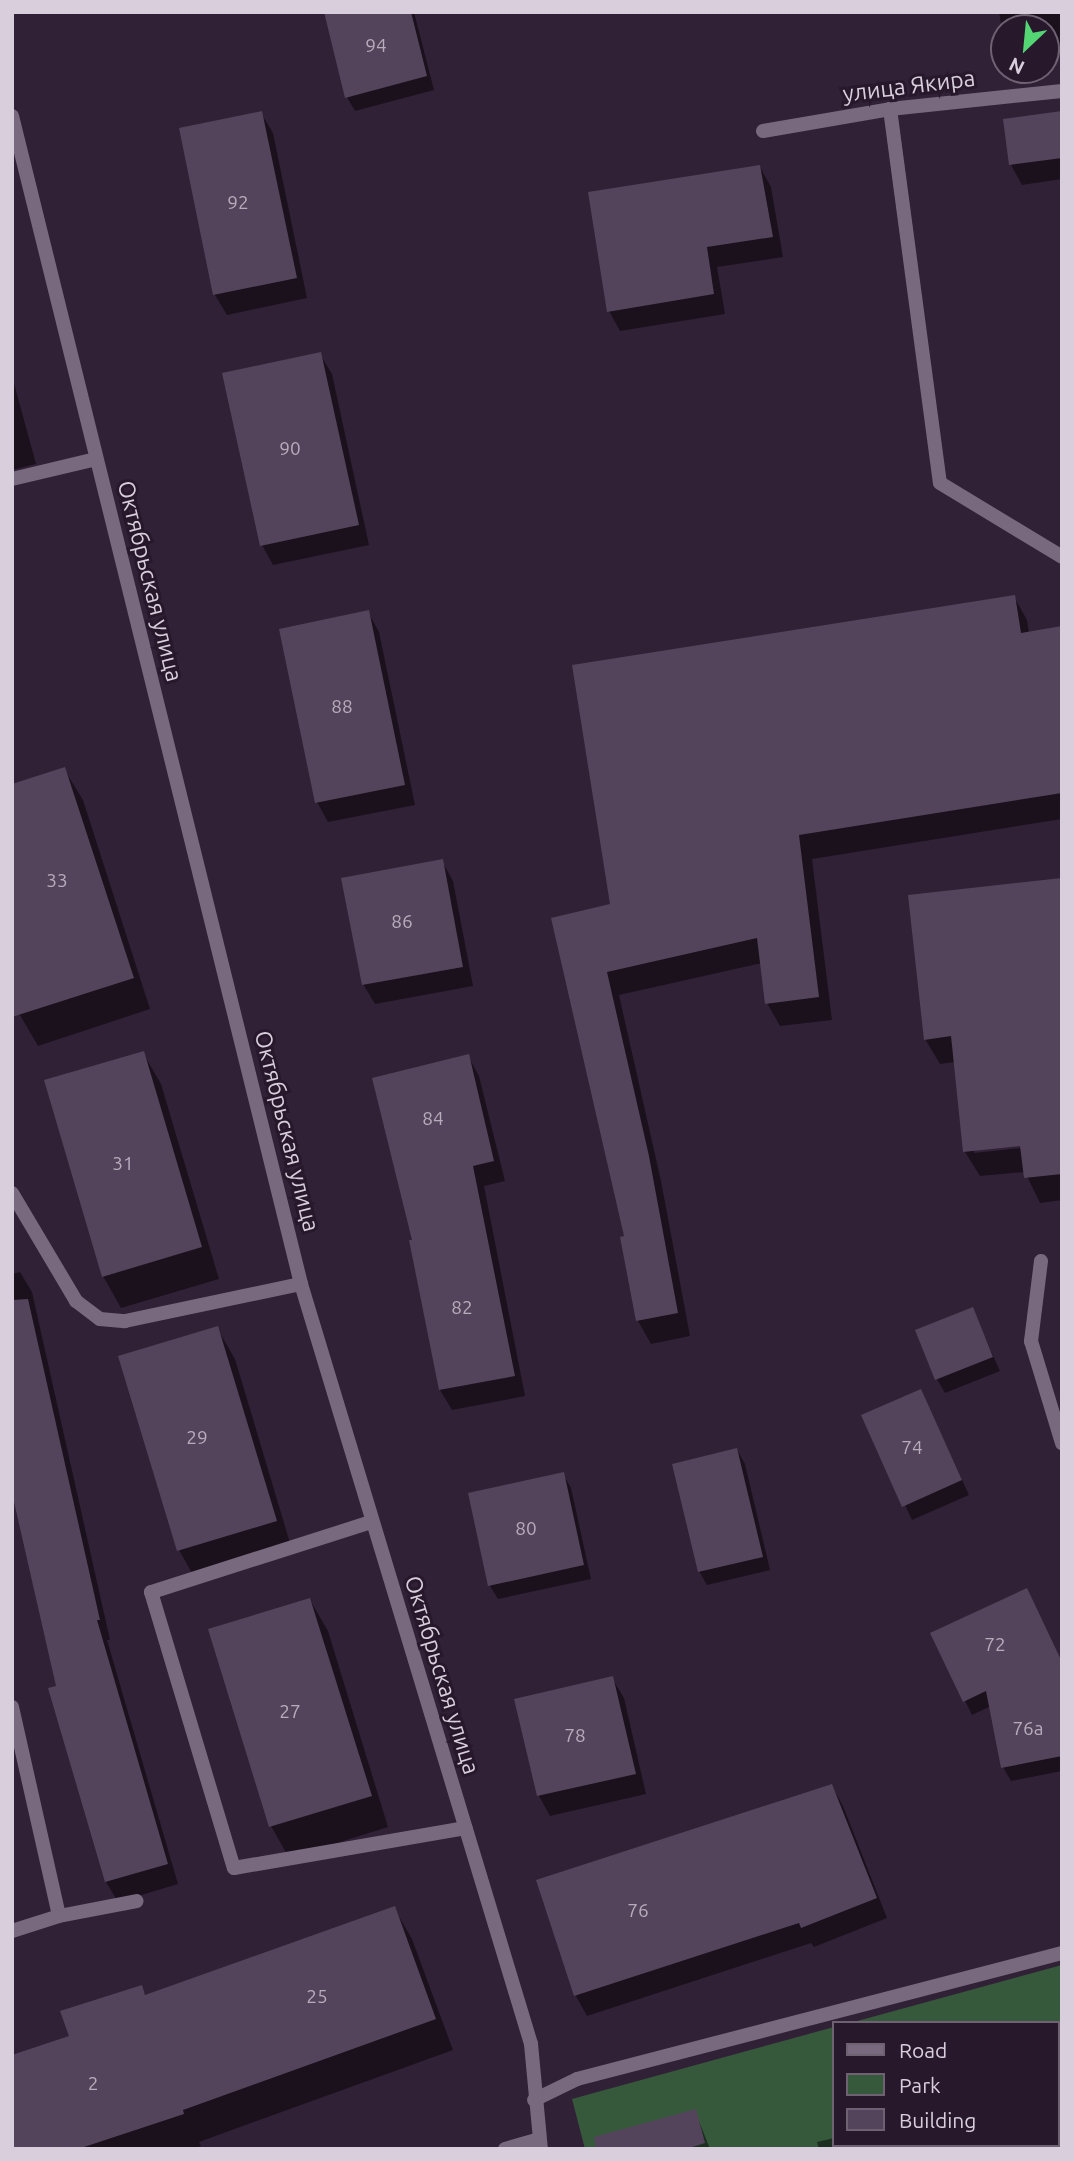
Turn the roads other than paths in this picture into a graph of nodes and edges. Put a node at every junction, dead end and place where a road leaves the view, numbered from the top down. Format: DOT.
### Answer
graph roads {
  1 [pos="1062,91"];
  2 [pos="890,109"];
  3 [pos="12,116"];
  4 [pos="763,131"];
  5 [pos="96,459"];
  6 [pos="12,479"];
  7 [pos="1062,557"];
  8 [pos="12,1193"];
  9 [pos="1041,1261"];
  10 [pos="301,1284"];
  11 [pos="1062,1443"];
  12 [pos="371,1522"];
  13 [pos="12,1707"];
  14 [pos="466,1828"];
  15 [pos="137,1900"];
  16 [pos="59,1916"];
  17 [pos="12,1931"];
  18 [pos="1062,1953"];
  19 [pos="534,2099"];
  20 [pos="540,2144"];
  21 [pos="505,2149"];
  1 -- 2 [label="street, улица Якира"];
  2 -- 4 [label="street, улица Якира"];
  2 -- 7 [label="street"];
  3 -- 5 [label="street, Октябрьская улица"];
  5 -- 6 [label="street"];
  5 -- 10 [label="street, Октябрьская улица"];
  8 -- 10 [label="street"];
  9 -- 11 [label="street"];
  10 -- 12 [label="street, Октябрьская улица"];
  12 -- 14 [label="street, Октябрьская улица"];
  12 -- 14 [label="street"];
  13 -- 16 [label="street"];
  14 -- 19 [label="street, Октябрьская улица"];
  15 -- 16 [label="street"];
  16 -- 17 [label="street"];
  18 -- 19 [label="street"];
  19 -- 20 [label="street, Октябрьская улица"];
  20 -- 21 [label="street"];
}
